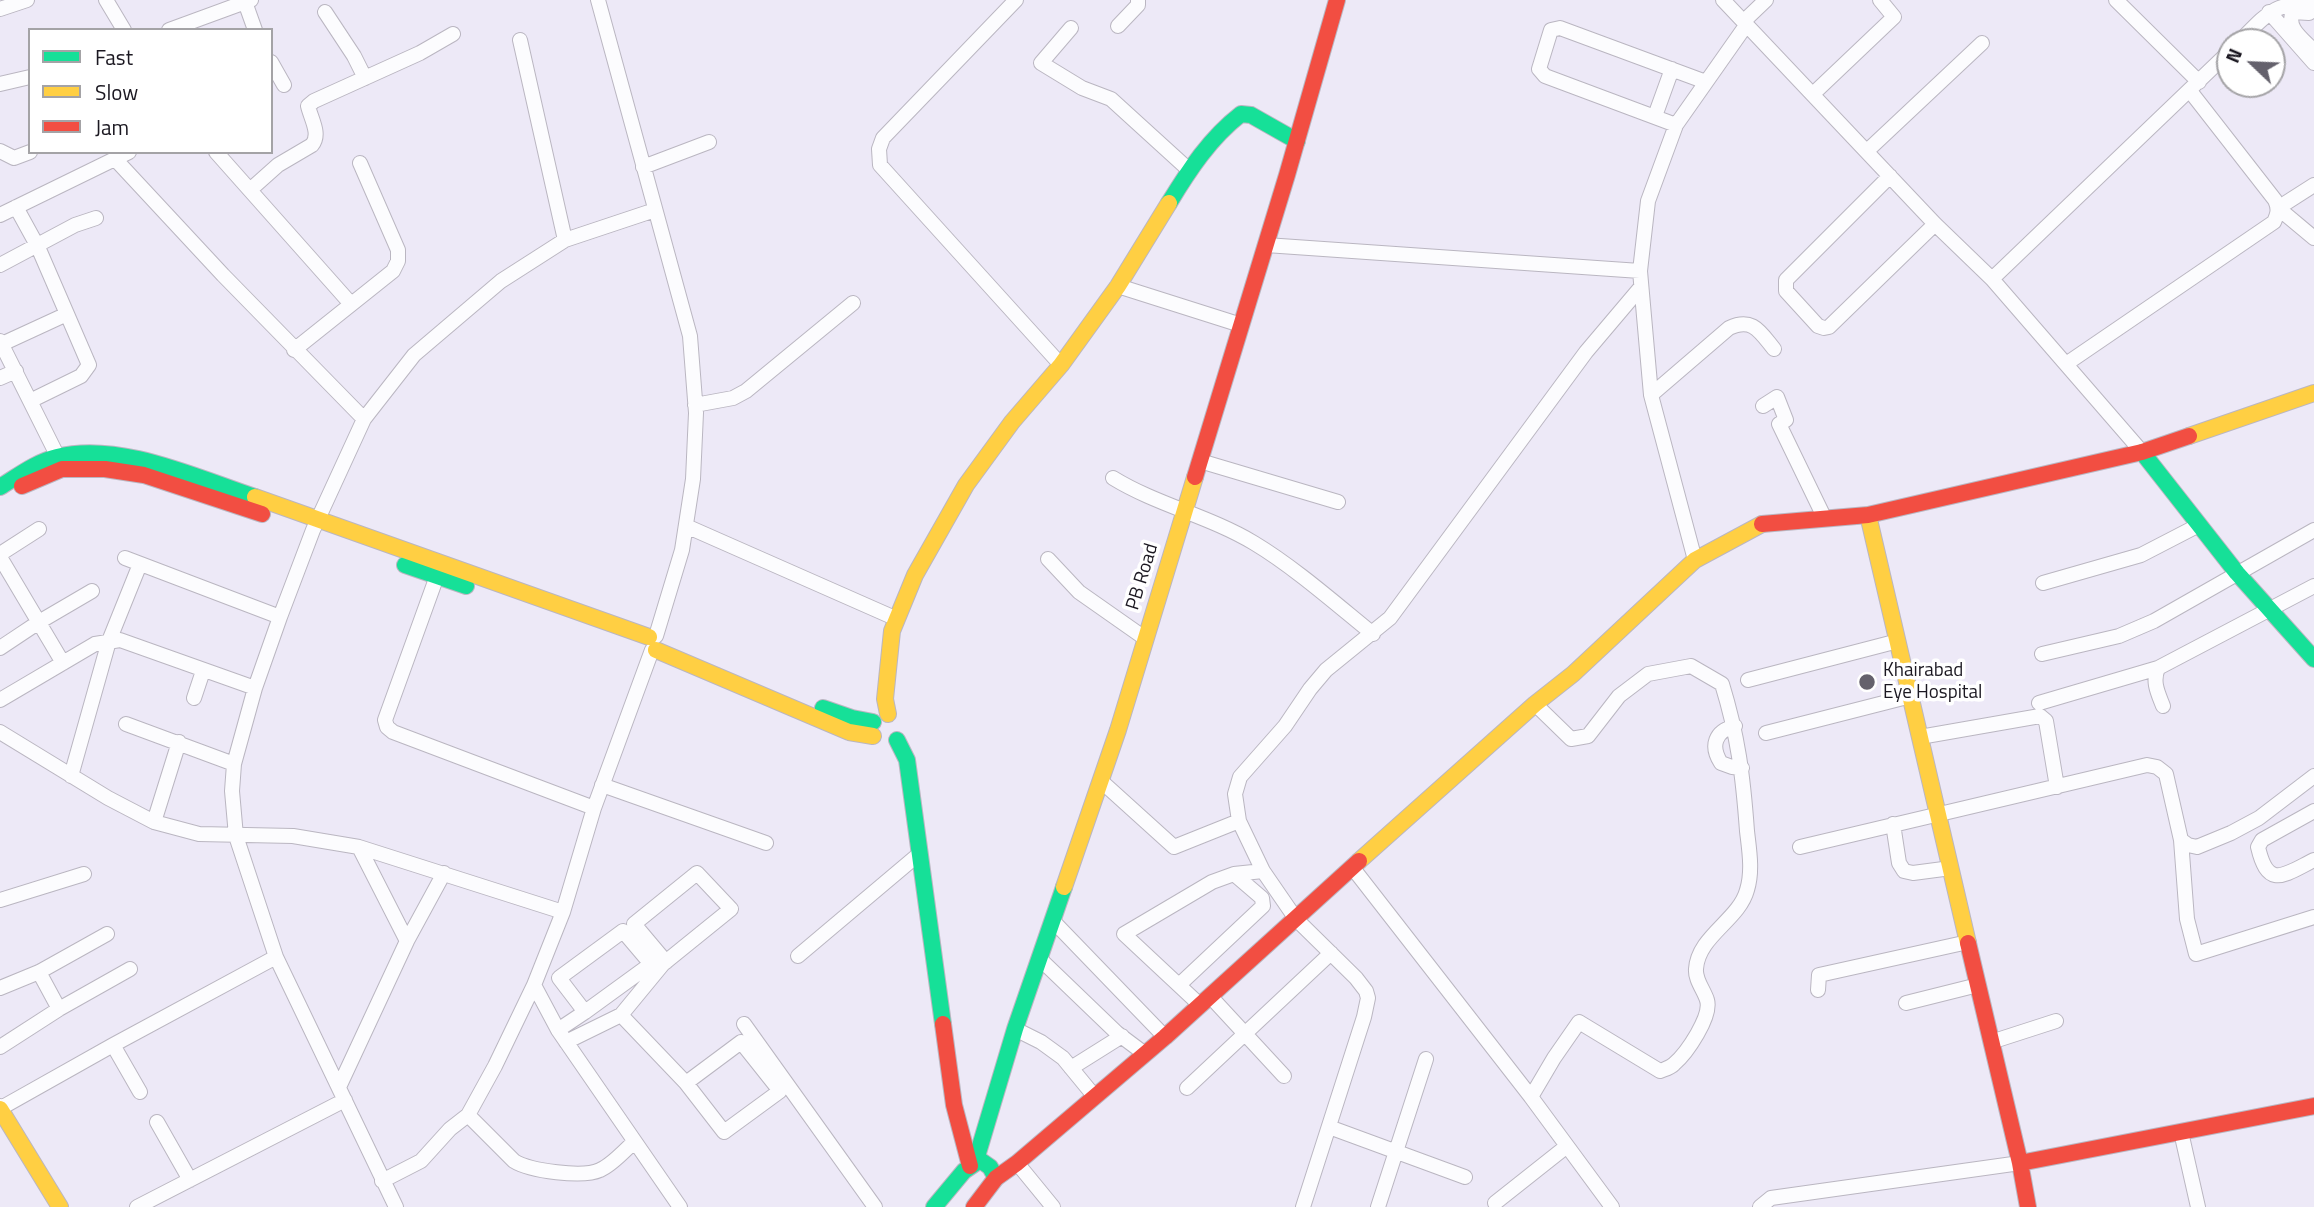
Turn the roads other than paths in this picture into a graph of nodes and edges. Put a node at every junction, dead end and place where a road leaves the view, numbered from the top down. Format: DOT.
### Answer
graph roads {
  1 [pos="27,0"];
  2 [pos="106,0"];
  3 [pos="598,0"];
  4 [pos="1016,0"];
  5 [pos="1138,0"];
  6 [pos="1337,0"];
  7 [pos="1723,0"];
  8 [pos="1766,0"];
  9 [pos="1880,0"];
  10 [pos="2116,0"];
  11 [pos="248,1"];
  12 [pos="2314,5"];
  13 [pos="0,9"];
  14 [pos="325,12"];
  15 [pos="2269,12"];
  16 [pos="2314,14"];
  17 [pos="1746,23"];
  18 [pos="1118,26"];
  19 [pos="1072,27"];
  20 [pos="123,28"];
  21 [pos="174,28"];
  22 [pos="255,28"];
  23 [pos="2253,28"];
  24 [pos="453,34"];
  25 [pos="520,40"];
  26 [pos="1982,43"];
  27 [pos="2314,51"];
  28 [pos="2314,63"];
  29 [pos="2216,65"];
  30 [pos="273,66"];
  31 [pos="1672,69"];
  32 [pos="28,77"];
  33 [pos="365,78"];
  34 [pos="1706,82"];
  35 [pos="0,84"];
  36 [pos="284,85"];
  37 [pos="2195,86"];
  38 [pos="1813,94"];
  39 [pos="1655,116"];
  40 [pos="1676,125"];
  41 [pos="1297,141"];
  42 [pos="709,142"];
  43 [pos="0,150"];
  44 [pos="1867,151"];
  45 [pos="28,153"];
  46 [pos="126,154"];
  47 [pos="218,154"];
  48 [pos="116,160"];
  49 [pos="360,163"];
  50 [pos="643,167"];
  51 [pos="1189,170"];
  52 [pos="1890,176"];
  53 [pos="2314,185"];
  54 [pos="250,190"];
  55 [pos="16,207"];
  56 [pos="2278,208"];
  57 [pos="655,209"];
  58 [pos="0,215"];
  59 [pos="96,218"];
  60 [pos="1935,224"];
  61 [pos="2314,238"];
  62 [pos="565,240"];
  63 [pos="1266,245"];
  64 [pos="38,247"];
  65 [pos="0,265"];
  66 [pos="1640,271"];
  67 [pos="1992,279"];
  68 [pos="1118,286"];
  69 [pos="1641,288"];
  70 [pos="853,303"];
  71 [pos="351,304"];
  72 [pos="67,314"];
  73 [pos="1241,325"];
  74 [pos="1,342"];
  75 [pos="294,349"];
  76 [pos="1774,349"];
  77 [pos="2066,364"];
  78 [pos="1061,365"];
  79 [pos="16,371"];
  80 [pos="0,378"];
  81 [pos="2314,393"];
  82 [pos="1651,395"];
  83 [pos="30,401"];
  84 [pos="695,405"];
  85 [pos="1763,406"];
  86 [pos="364,419"];
  87 [pos="2142,452"];
  88 [pos="58,457"];
  89 [pos="1200,461"];
  90 [pos="115,463"];
  91 [pos="1113,478"];
  92 [pos="0,487"];
  93 [pos="0,500"];
  94 [pos="1338,502"];
  95 [pos="1185,512"];
  96 [pos="1868,514"];
  97 [pos="1825,519"];
  98 [pos="316,524"];
  99 [pos="2199,525"];
  100 [pos="686,526"];
  101 [pos="39,529"];
  102 [pos="2314,530"];
  103 [pos="0,555"];
  104 [pos="125,558"];
  105 [pos="1048,559"];
  106 [pos="1695,560"];
  107 [pos="140,564"];
  108 [pos="2237,573"];
  109 [pos="437,576"];
  110 [pos="2043,583"];
  111 [pos="2314,586"];
  112 [pos="92,591"];
  113 [pos="2270,610"];
  114 [pos="280,617"];
  115 [pos="897,619"];
  116 [pos="38,622"];
  117 [pos="1373,634"];
  118 [pos="1146,639"];
  119 [pos="109,640"];
  120 [pos="1898,641"];
  121 [pos="653,644"];
  122 [pos="0,648"];
  123 [pos="2042,654"];
  124 [pos="2314,659"];
  125 [pos="63,663"];
  126 [pos="2158,668"];
  127 [pos="203,671"];
  128 [pos="1748,680"];
  129 [pos="255,688"];
  130 [pos="1911,696"];
  131 [pos="194,698"];
  132 [pos="0,700"];
  133 [pos="2039,703"];
  134 [pos="1535,704"];
  135 [pos="2163,706"];
  136 [pos="888,714"];
  137 [pos="126,724"];
  138 [pos="1735,726"];
  139 [pos="873,729"];
  140 [pos="0,732"];
  141 [pos="1766,733"];
  142 [pos="1920,737"];
  143 [pos="897,740"];
  144 [pos="179,742"];
  145 [pos="234,764"];
  146 [pos="1742,768"];
  147 [pos="71,776"];
  148 [pos="2314,776"];
  149 [pos="1101,781"];
  150 [pos="602,785"];
  151 [pos="2057,787"];
  152 [pos="594,808"];
  153 [pos="2314,811"];
  154 [pos="1938,813"];
  155 [pos="1239,821"];
  156 [pos="154,822"];
  157 [pos="1893,824"];
  158 [pos="236,836"];
  159 [pos="2181,840"];
  160 [pos="766,843"];
  161 [pos="359,847"];
  162 [pos="1800,847"];
  163 [pos="919,854"];
  164 [pos="2314,860"];
  165 [pos="1352,867"];
  166 [pos="1951,868"];
  167 [pos="1263,871"];
  168 [pos="444,873"];
  169 [pos="84,874"];
  170 [pos="1234,874"];
  171 [pos="0,900"];
  172 [pos="563,912"];
  173 [pos="2314,917"];
  174 [pos="1296,919"];
  175 [pos="1053,921"];
  176 [pos="107,934"];
  177 [pos="407,941"];
  178 [pos="1968,942"];
  179 [pos="1331,953"];
  180 [pos="798,956"];
  181 [pos="276,957"];
  182 [pos="1040,959"];
  183 [pos="666,962"];
  184 [pos="130,969"];
  185 [pos="39,972"];
  186 [pos="534,985"];
  187 [pos="1179,985"];
  188 [pos="1978,985"];
  189 [pos="0,988"];
  190 [pos="1818,990"];
  191 [pos="1205,1000"];
  192 [pos="1906,1003"];
  193 [pos="59,1009"];
  194 [pos="585,1012"];
  195 [pos="621,1015"];
  196 [pos="2056,1021"];
  197 [pos="744,1024"];
  198 [pos="1015,1029"];
  199 [pos="1245,1033"];
  200 [pos="562,1036"];
  201 [pos="1122,1036"];
  202 [pos="1165,1037"];
  203 [pos="1992,1042"];
  204 [pos="113,1045"];
  205 [pos="0,1047"];
  206 [pos="1145,1054"];
  207 [pos="1426,1059"];
  208 [pos="1072,1068"];
  209 [pos="1284,1076"];
  210 [pos="685,1083"];
  211 [pos="1187,1088"];
  212 [pos="140,1092"];
  213 [pos="342,1094"];
  214 [pos="1095,1097"];
  215 [pos="1531,1097"];
  216 [pos="2314,1106"];
  217 [pos="0,1108"];
  218 [pos="468,1115"];
  219 [pos="157,1122"];
  220 [pos="1329,1127"];
  221 [pos="2181,1132"];
  222 [pos="634,1142"];
  223 [pos="1567,1146"];
  224 [pos="1396,1152"];
  225 [pos="1017,1163"];
  226 [pos="2020,1163"];
  227 [pos="972,1164"];
  228 [pos="1465,1177"];
  229 [pos="996,1178"];
  230 [pos="190,1180"];
  231 [pos="382,1181"];
  232 [pos="1494,1206"];
  233 [pos="61,1207"];
  234 [pos="138,1207"];
  235 [pos="396,1207"];
  236 [pos="680,1207"];
  237 [pos="875,1207"];
  238 [pos="934,1207"];
  239 [pos="974,1207"];
  240 [pos="1053,1207"];
  241 [pos="1303,1207"];
  242 [pos="1378,1207"];
  243 [pos="1612,1207"];
  244 [pos="1760,1207"];
  245 [pos="2028,1207"];
  246 [pos="2198,1207"];
  1 -- 13 [label="street"];
  2 -- 20 [label="street"];
  3 -- 50 [label="street"];
  4 -- 78 [label="street"];
  5 -- 18 [label="street"];
  6 -- 41 [label="street, PB Road"];
  7 -- 17 [label="street"];
  8 -- 17 [label="street"];
  9 -- 38 [label="street"];
  10 -- 37 [label="street"];
  11 -- 21 [label="street"];
  11 -- 22 [label="street"];
  12 -- 15 [label="street"];
  14 -- 33 [label="street"];
  15 -- 23 [label="street"];
  15 -- 28 [label="street"];
  16 -- 27 [label="street"];
  17 -- 34 [label="street"];
  17 -- 38 [label="street"];
  19 -- 51 [label="street"];
  24 -- 33 [label="street"];
  25 -- 62 [label="street"];
  26 -- 44 [label="street"];
  29 -- 37 [label="street"];
  30 -- 36 [label="street"];
  31 -- 34 [label="street"];
  31 -- 39 [label="street"];
  31 -- 39 [label="street"];
  32 -- 35 [label="street"];
  33 -- 54 [label="street"];
  34 -- 40 [label="street"];
  37 -- 56 [label="street"];
  37 -- 67 [label="street"];
  38 -- 44 [label="street"];
  39 -- 40 [label="street"];
  40 -- 66 [label="street"];
  41 -- 51 [label="street"];
  41 -- 63 [label="street, PB Road"];
  42 -- 50 [label="street"];
  43 -- 45 [label="street"];
  44 -- 52 [label="street"];
  46 -- 48 [label="street"];
  47 -- 54 [label="street"];
  48 -- 55 [label="street"];
  48 -- 75 [label="street"];
  49 -- 71 [label="street"];
  50 -- 57 [label="street"];
  51 -- 68 [label="street"];
  52 -- 60 [label="street"];
  52 -- 60 [label="street"];
  53 -- 56 [label="street"];
  54 -- 71 [label="street"];
  55 -- 58 [label="street"];
  55 -- 64 [label="street"];
  56 -- 61 [label="street"];
  56 -- 77 [label="street"];
  57 -- 62 [label="street"];
  57 -- 84 [label="street"];
  59 -- 64 [label="street"];
  60 -- 67 [label="street"];
  62 -- 86 [label="street"];
  63 -- 66 [label="street"];
  63 -- 73 [label="street, PB Road"];
  64 -- 65 [label="street"];
  64 -- 72 [label="street"];
  66 -- 69 [label="street"];
  67 -- 77 [label="street"];
  68 -- 73 [label="street"];
  68 -- 78 [label="street"];
  69 -- 82 [label="street"];
  69 -- 117 [label="street"];
  70 -- 84 [label="street"];
  71 -- 75 [label="street"];
  72 -- 74 [label="street"];
  72 -- 83 [label="street"];
  73 -- 89 [label="street, PB Road"];
  74 -- 79 [label="street"];
  75 -- 86 [label="street"];
  76 -- 82 [label="street"];
  77 -- 87 [label="street"];
  78 -- 115 [label="street"];
  79 -- 80 [label="street"];
  79 -- 83 [label="street"];
  81 -- 87 [label="street"];
  82 -- 106 [label="street"];
  83 -- 88 [label="street"];
  84 -- 100 [label="street"];
  85 -- 97 [label="street"];
  86 -- 98 [label="street"];
  87 -- 96 [label="street"];
  87 -- 99 [label="street"];
  88 -- 90 [label="street"];
  88 -- 92 [label="street"];
  89 -- 94 [label="street"];
  89 -- 95 [label="street, PB Road"];
  90 -- 93 [label="street"];
  90 -- 98 [label="street"];
  91 -- 95 [label="street"];
  95 -- 117 [label="street"];
  95 -- 118 [label="street, PB Road"];
  96 -- 97 [label="street"];
  96 -- 120 [label="street"];
  97 -- 106 [label="street"];
  98 -- 109 [label="street"];
  98 -- 114 [label="street"];
  98 -- 121 [label="street"];
  99 -- 108 [label="street"];
  99 -- 110 [label="street"];
  100 -- 115 [label="street"];
  100 -- 121 [label="street"];
  101 -- 103 [label="street"];
  102 -- 108 [label="street"];
  103 -- 116 [label="street"];
  104 -- 107 [label="street"];
  105 -- 118 [label="street"];
  106 -- 134 [label="street"];
  107 -- 114 [label="street"];
  107 -- 119 [label="street"];
  108 -- 113 [label="street"];
  108 -- 123 [label="street"];
  109 -- 121 [label="street"];
  109 -- 152 [label="street"];
  111 -- 113 [label="street"];
  112 -- 116 [label="street"];
  113 -- 124 [label="street"];
  113 -- 126 [label="street"];
  114 -- 129 [label="street"];
  115 -- 136 [label="street"];
  116 -- 122 [label="street"];
  116 -- 125 [label="street"];
  117 -- 155 [label="street"];
  118 -- 149 [label="street, PB Road"];
  119 -- 125 [label="street"];
  119 -- 127 [label="street"];
  119 -- 147 [label="street"];
  120 -- 128 [label="street"];
  120 -- 130 [label="street"];
  121 -- 139 [label="street"];
  121 -- 150 [label="street"];
  125 -- 132 [label="street"];
  126 -- 133 [label="street"];
  126 -- 135 [label="street"];
  127 -- 129 [label="street"];
  127 -- 131 [label="street"];
  129 -- 145 [label="street"];
  130 -- 141 [label="street"];
  130 -- 142 [label="street"];
  134 -- 138 [label="street"];
  134 -- 165 [label="street"];
  136 -- 139 [label="street"];
  136 -- 143 [label="street"];
  137 -- 144 [label="street"];
  138 -- 146 [label="street"];
  138 -- 146 [label="street"];
  139 -- 143 [label="street"];
  140 -- 147 [label="street"];
  142 -- 151 [label="street"];
  142 -- 154 [label="street"];
  143 -- 163 [label="street"];
  144 -- 145 [label="street"];
  144 -- 156 [label="street"];
  145 -- 158 [label="street"];
  146 -- 215 [label="street"];
  147 -- 156 [label="street"];
  148 -- 159 [label="street"];
  149 -- 155 [label="street"];
  149 -- 175 [label="street, PB Road"];
  150 -- 152 [label="street"];
  150 -- 160 [label="street"];
  151 -- 154 [label="street"];
  151 -- 159 [label="street"];
  152 -- 172 [label="street"];
  153 -- 164 [label="street"];
  154 -- 157 [label="street"];
  154 -- 166 [label="street"];
  155 -- 167 [label="street"];
  156 -- 158 [label="street"];
  157 -- 162 [label="street"];
  157 -- 166 [label="street"];
  158 -- 161 [label="street"];
  158 -- 181 [label="street"];
  159 -- 173 [label="street"];
  161 -- 168 [label="street"];
  161 -- 177 [label="street"];
  163 -- 180 [label="street"];
  163 -- 227 [label="street"];
  165 -- 174 [label="street"];
  165 -- 215 [label="street"];
  166 -- 178 [label="street"];
  167 -- 170 [label="street"];
  167 -- 174 [label="street"];
  168 -- 172 [label="street"];
  168 -- 177 [label="street"];
  169 -- 171 [label="street"];
  170 -- 187 [label="street"];
  170 -- 187 [label="street"];
  172 -- 186 [label="street"];
  174 -- 179 [label="street"];
  174 -- 191 [label="street"];
  175 -- 182 [label="street, PB Road"];
  175 -- 202 [label="street"];
  176 -- 185 [label="street"];
  177 -- 213 [label="street"];
  178 -- 188 [label="street"];
  178 -- 190 [label="street"];
  179 -- 199 [label="street"];
  179 -- 220 [label="street"];
  181 -- 204 [label="street"];
  181 -- 213 [label="street"];
  182 -- 198 [label="street, PB Road"];
  182 -- 201 [label="street"];
  183 -- 183 [label="street"];
  183 -- 195 [label="street"];
  184 -- 193 [label="street"];
  185 -- 189 [label="street"];
  185 -- 193 [label="street"];
  186 -- 200 [label="street"];
  186 -- 218 [label="street"];
  187 -- 191 [label="street"];
  188 -- 192 [label="street"];
  188 -- 203 [label="street"];
  191 -- 199 [label="street"];
  191 -- 202 [label="street"];
  193 -- 205 [label="street"];
  194 -- 194 [label="street"];
  194 -- 200 [label="street"];
  195 -- 200 [label="street"];
  195 -- 210 [label="street"];
  196 -- 203 [label="street"];
  197 -- 237 [label="street"];
  198 -- 208 [label="street"];
  198 -- 227 [label="street, PB Road"];
  199 -- 209 [label="street"];
  199 -- 211 [label="street"];
  200 -- 222 [label="street"];
  201 -- 206 [label="street"];
  201 -- 208 [label="street"];
  202 -- 206 [label="street"];
  203 -- 226 [label="street"];
  204 -- 212 [label="street"];
  204 -- 217 [label="street"];
  206 -- 214 [label="street"];
  207 -- 224 [label="street"];
  208 -- 214 [label="street"];
  210 -- 210 [label="street"];
  213 -- 230 [label="street"];
  213 -- 231 [label="street"];
  214 -- 225 [label="street"];
  215 -- 223 [label="street"];
  216 -- 221 [label="street"];
  217 -- 233 [label="street"];
  218 -- 222 [label="street"];
  218 -- 231 [label="street"];
  219 -- 230 [label="street"];
  220 -- 224 [label="street"];
  220 -- 241 [label="street"];
  221 -- 226 [label="street"];
  221 -- 246 [label="street"];
  222 -- 236 [label="street"];
  223 -- 232 [label="street"];
  223 -- 243 [label="street"];
  224 -- 228 [label="street"];
  224 -- 242 [label="street"];
  225 -- 229 [label="street"];
  225 -- 240 [label="street"];
  226 -- 244 [label="street"];
  226 -- 245 [label="street"];
  227 -- 229 [label="street"];
  227 -- 238 [label="street"];
  229 -- 239 [label="street"];
  230 -- 234 [label="street"];
  231 -- 235 [label="street"];
}
